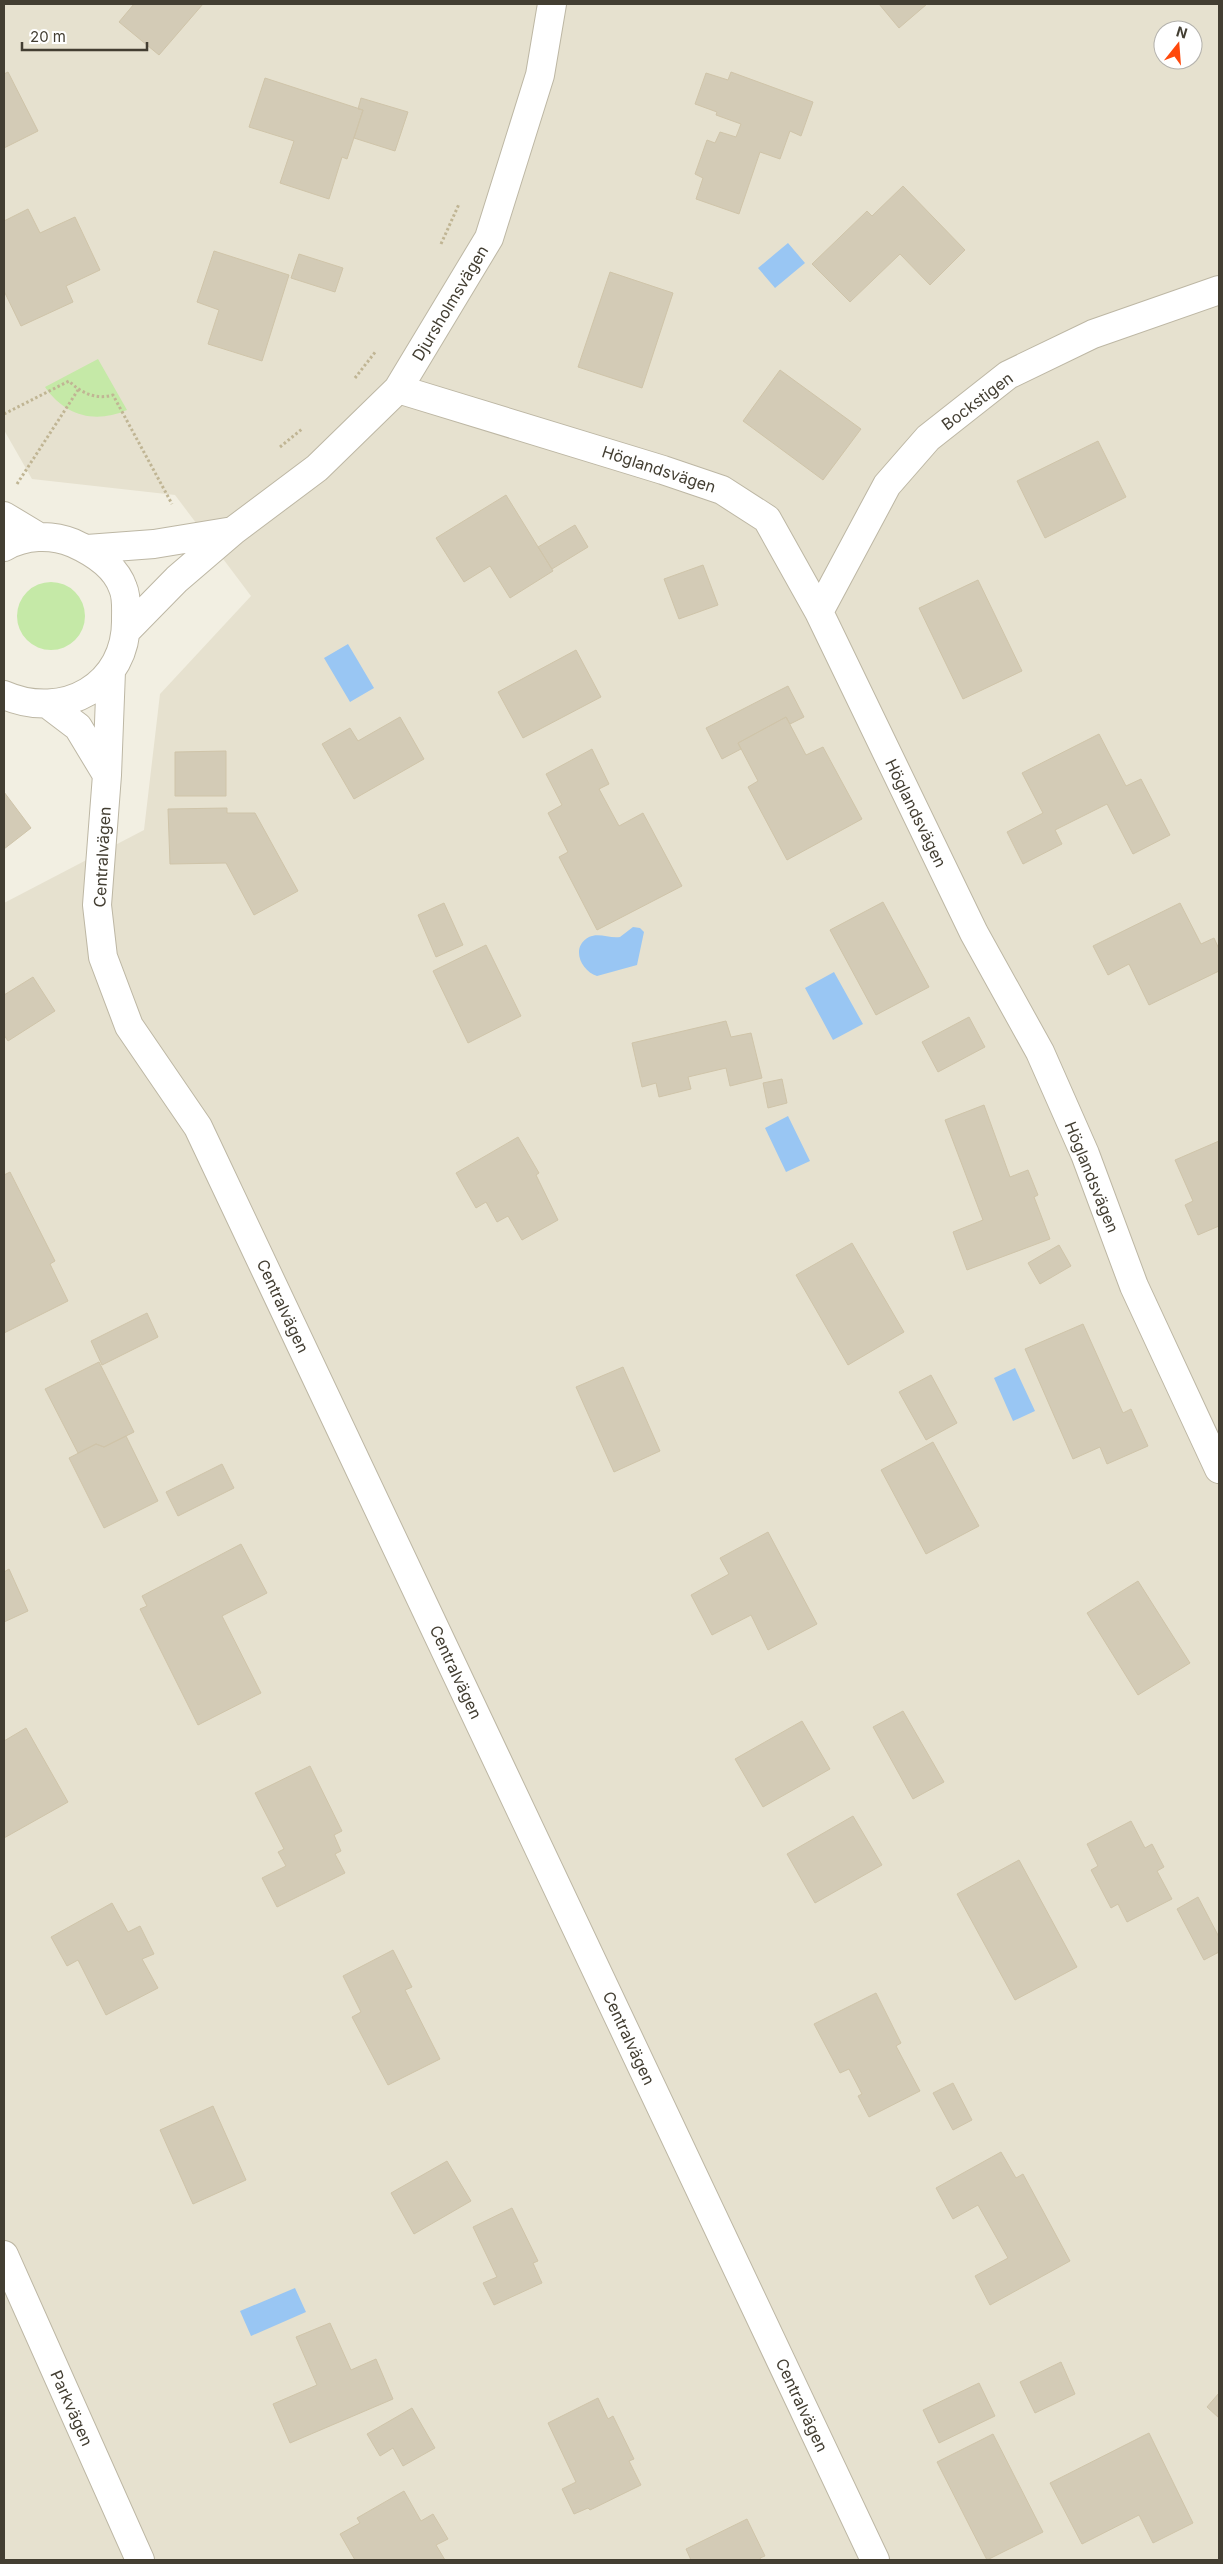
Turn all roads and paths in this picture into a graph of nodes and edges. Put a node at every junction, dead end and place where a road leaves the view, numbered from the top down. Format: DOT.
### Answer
graph roads {
  1 [pos="552,4"];
  2 [pos="462,200"];
  3 [pos="440,245"];
  4 [pos="1219,290"];
  5 [pos="381,344"];
  6 [pos="352,382"];
  7 [pos="398,389"];
  8 [pos="78,390"];
  9 [pos="4,414"];
  10 [pos="304,428"];
  11 [pos="274,453"];
  12 [pos="8,504"];
  13 [pos="173,505"];
  14 [pos="233,531"];
  15 [pos="39,537"];
  16 [pos="4,547"];
  17 [pos="87,549"];
  18 [pos="819,612"];
  19 [pos="127,630"];
  20 [pos="111,671"];
  21 [pos="9,702"];
  22 [pos="49,705"];
  23 [pos="107,775"];
  24 [pos="1219,1469"];
  25 [pos="4,2255"];
  26 [pos="140,2560"];
  27 [pos="875,2560"];
  1 -- 7 [label="street, Djursholmsvägen"];
  2 -- 3 [label="path"];
  4 -- 18 [label="street, Bockstigen"];
  5 -- 6 [label="path"];
  7 -- 14 [label="street, Djursholmsvägen"];
  7 -- 18 [label="street, Höglandsvägen"];
  8 -- 9 [label="path"];
  8 -- 12 [label="path"];
  8 -- 13 [label="path"];
  10 -- 11 [label="path"];
  12 -- 15 [label="street"];
  14 -- 17 [label="street, Djursholmsvägen"];
  14 -- 19 [label="street, Djursholmsvägen"];
  15 -- 16 [label="street"];
  15 -- 17 [label="street"];
  17 -- 19 [label="street"];
  18 -- 24 [label="street, Höglandsvägen"];
  19 -- 20 [label="street"];
  20 -- 22 [label="street"];
  20 -- 23 [label="street, Centralvägen"];
  21 -- 22 [label="street"];
  22 -- 23 [label="street"];
  23 -- 27 [label="street, Centralvägen"];
  25 -- 26 [label="street, Parkvägen"];
}
